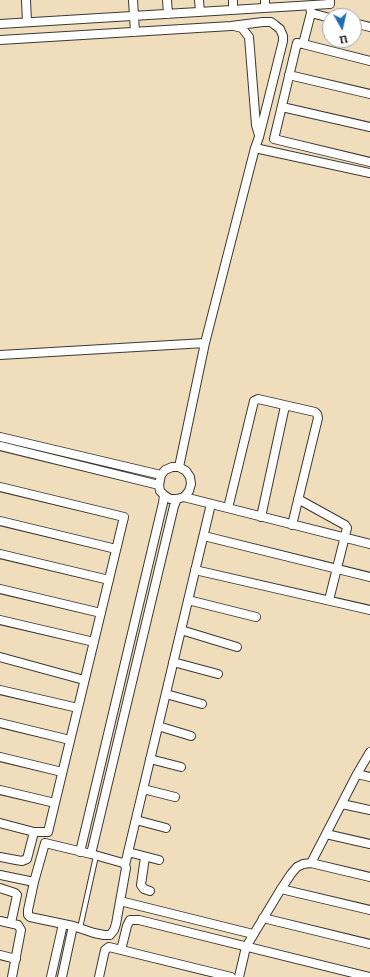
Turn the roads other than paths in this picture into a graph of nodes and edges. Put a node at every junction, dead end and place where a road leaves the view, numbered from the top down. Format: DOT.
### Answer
graph roads {
  1 [pos="26,0"];
  2 [pos="133,0"];
  3 [pos="167,0"];
  4 [pos="199,0"];
  5 [pos="233,0"];
  6 [pos="330,0"];
  7 [pos="298,3"];
  8 [pos="265,4"];
  9 [pos="233,10"];
  10 [pos="311,10"];
  11 [pos="200,12"];
  12 [pos="168,14"];
  13 [pos="322,15"];
  14 [pos="134,16"];
  15 [pos="27,22"];
  16 [pos="0,24"];
  17 [pos="231,26"];
  18 [pos="135,32"];
  19 [pos="0,40"];
  20 [pos="303,44"];
  21 [pos="370,61"];
  22 [pos="289,75"];
  23 [pos="370,94"];
  24 [pos="282,107"];
  25 [pos="370,127"];
  26 [pos="259,137"];
  27 [pos="255,148"];
  28 [pos="370,162"];
  29 [pos="370,173"];
  30 [pos="205,343"];
  31 [pos="0,355"];
  32 [pos="285,406"];
  33 [pos="0,437"];
  34 [pos="0,446"];
  35 [pos="179,467"];
  36 [pos="161,475"];
  37 [pos="158,485"];
  38 [pos="0,487"];
  39 [pos="164,495"];
  40 [pos="180,498"];
  41 [pos="298,499"];
  42 [pos="211,504"];
  43 [pos="228,508"];
  44 [pos="261,517"];
  45 [pos="0,521"];
  46 [pos="292,524"];
  47 [pos="204,536"];
  48 [pos="345,538"];
  49 [pos="370,544"];
  50 [pos="116,549"];
  51 [pos="0,554"];
  52 [pos="337,569"];
  53 [pos="195,570"];
  54 [pos="370,577"];
  55 [pos="109,580"];
  56 [pos="0,589"];
  57 [pos="188,600"];
  58 [pos="329,600"];
  59 [pos="370,610"];
  60 [pos="101,613"];
  61 [pos="256,617"];
  62 [pos="0,620"];
  63 [pos="181,630"];
  64 [pos="94,642"];
  65 [pos="237,647"];
  66 [pos="0,657"];
  67 [pos="173,662"];
  68 [pos="218,674"];
  69 [pos="84,680"];
  70 [pos="0,690"];
  71 [pos="166,694"];
  72 [pos="202,704"];
  73 [pos="78,708"];
  74 [pos="0,723"];
  75 [pos="158,726"];
  76 [pos="191,736"];
  77 [pos="70,740"];
  78 [pos="370,752"];
  79 [pos="0,757"];
  80 [pos="150,760"];
  81 [pos="181,767"];
  82 [pos="62,772"];
  83 [pos="357,774"];
  84 [pos="370,777"];
  85 [pos="143,789"];
  86 [pos="0,790"];
  87 [pos="175,796"];
  88 [pos="55,803"];
  89 [pos="342,804"];
  90 [pos="370,810"];
  91 [pos="136,820"];
  92 [pos="0,823"];
  93 [pos="166,828"];
  94 [pos="34,832"];
  95 [pos="326,834"];
  96 [pos="370,844"];
  97 [pos="80,852"];
  98 [pos="128,852"];
  99 [pos="94,855"];
  100 [pos="0,857"];
  101 [pos="145,857"];
  102 [pos="159,860"];
  103 [pos="311,863"];
  104 [pos="125,865"];
  105 [pos="0,875"];
  106 [pos="370,877"];
  107 [pos="34,882"];
  108 [pos="0,888"];
  109 [pos="281,889"];
  110 [pos="150,891"];
  111 [pos="120,901"];
  112 [pos="370,910"];
  113 [pos="263,918"];
  114 [pos="0,921"];
  115 [pos="11,923"];
  116 [pos="64,924"];
  117 [pos="77,927"];
  118 [pos="253,934"];
  119 [pos="370,944"];
  120 [pos="246,947"];
  121 [pos="121,950"];
  122 [pos="0,955"];
  123 [pos="16,959"];
  124 [pos="12,977"];
  125 [pos="51,977"];
  126 [pos="62,977"];
  127 [pos="99,977"];
  128 [pos="231,977"];
  129 [pos="239,977"];
  130 [pos="369,977"];
  1 -- 15 [label="street"];
  2 -- 14 [label="street"];
  3 -- 12 [label="street"];
  4 -- 11 [label="street"];
  5 -- 9 [label="street"];
  6 -- 10 [label="street"];
  7 -- 8 [label="street"];
  7 -- 10 [label="street"];
  8 -- 9 [label="street"];
  9 -- 11 [label="street"];
  10 -- 13 [label="street"];
  10 -- 20 [label="street"];
  11 -- 12 [label="street"];
  12 -- 14 [label="street"];
  14 -- 15 [label="street"];
  14 -- 18 [label="street"];
  15 -- 16 [label="street"];
  17 -- 18 [label="street"];
  17 -- 26 [label="street"];
  17 -- 26 [label="street"];
  18 -- 19 [label="street"];
  20 -- 21 [label="street"];
  20 -- 22 [label="street"];
  22 -- 23 [label="street"];
  22 -- 24 [label="street"];
  24 -- 25 [label="street"];
  24 -- 28 [label="street"];
  26 -- 27 [label="street"];
  27 -- 29 [label="street"];
  27 -- 30 [label="street"];
  30 -- 31 [label="street"];
  30 -- 35 [label="street"];
  32 -- 41 [label="street"];
  32 -- 43 [label="street"];
  32 -- 44 [label="street"];
  33 -- 36 [label="street"];
  34 -- 37 [label="street"];
  35 -- 36 [label="street"];
  35 -- 40 [label="street"];
  36 -- 37 [label="street"];
  37 -- 39 [label="street"];
  38 -- 50 [label="street"];
  39 -- 40 [label="street"];
  39 -- 97 [label="street"];
  40 -- 42 [label="street"];
  40 -- 99 [label="street"];
  41 -- 46 [label="street"];
  41 -- 48 [label="street"];
  42 -- 43 [label="street"];
  42 -- 47 [label="street"];
  43 -- 44 [label="street"];
  44 -- 46 [label="street"];
  45 -- 50 [label="street"];
  46 -- 48 [label="street"];
  47 -- 52 [label="street"];
  47 -- 53 [label="street"];
  48 -- 49 [label="street"];
  48 -- 52 [label="street"];
  50 -- 55 [label="street"];
  51 -- 55 [label="street"];
  52 -- 54 [label="street"];
  52 -- 58 [label="street"];
  53 -- 57 [label="street"];
  53 -- 58 [label="street"];
  55 -- 60 [label="street"];
  56 -- 60 [label="street"];
  57 -- 61 [label="street"];
  57 -- 63 [label="street"];
  58 -- 59 [label="street"];
  60 -- 64 [label="street"];
  62 -- 64 [label="street"];
  63 -- 65 [label="street"];
  63 -- 67 [label="street"];
  64 -- 69 [label="street"];
  66 -- 69 [label="street"];
  67 -- 68 [label="street"];
  67 -- 71 [label="street"];
  69 -- 73 [label="street"];
  70 -- 73 [label="street"];
  71 -- 72 [label="street"];
  71 -- 75 [label="street"];
  73 -- 77 [label="street"];
  74 -- 77 [label="street"];
  75 -- 76 [label="street"];
  75 -- 80 [label="street"];
  77 -- 82 [label="street"];
  78 -- 83 [label="street"];
  79 -- 82 [label="street"];
  80 -- 81 [label="street"];
  80 -- 85 [label="street"];
  82 -- 88 [label="street"];
  83 -- 84 [label="street"];
  83 -- 89 [label="street"];
  85 -- 87 [label="street"];
  85 -- 91 [label="street"];
  86 -- 88 [label="street"];
  88 -- 94 [label="street"];
  89 -- 90 [label="street"];
  89 -- 95 [label="street"];
  91 -- 93 [label="street"];
  91 -- 98 [label="street"];
  92 -- 94 [label="street"];
  94 -- 100 [label="street"];
  95 -- 96 [label="street"];
  95 -- 103 [label="street"];
  97 -- 99 [label="street"];
  97 -- 107 [label="street"];
  98 -- 101 [label="street"];
  98 -- 104 [label="street"];
  99 -- 104 [label="street"];
  99 -- 117 [label="lane"];
  101 -- 102 [label="street"];
  101 -- 110 [label="street"];
  103 -- 106 [label="street"];
  103 -- 109 [label="street"];
  104 -- 111 [label="street"];
  105 -- 107 [label="street"];
  107 -- 116 [label="street"];
  108 -- 115 [label="street"];
  109 -- 112 [label="street"];
  109 -- 113 [label="street"];
  111 -- 117 [label="street"];
  111 -- 118 [label="street"];
  113 -- 118 [label="street"];
  113 -- 119 [label="street"];
  114 -- 115 [label="street"];
  115 -- 123 [label="street"];
  116 -- 117 [label="street"];
  116 -- 125 [label="street"];
  117 -- 126 [label="street"];
  118 -- 120 [label="street"];
  120 -- 121 [label="street"];
  120 -- 129 [label="street"];
  120 -- 130 [label="street"];
  121 -- 127 [label="street"];
  121 -- 128 [label="street"];
  122 -- 123 [label="street"];
  123 -- 124 [label="street"];
}
